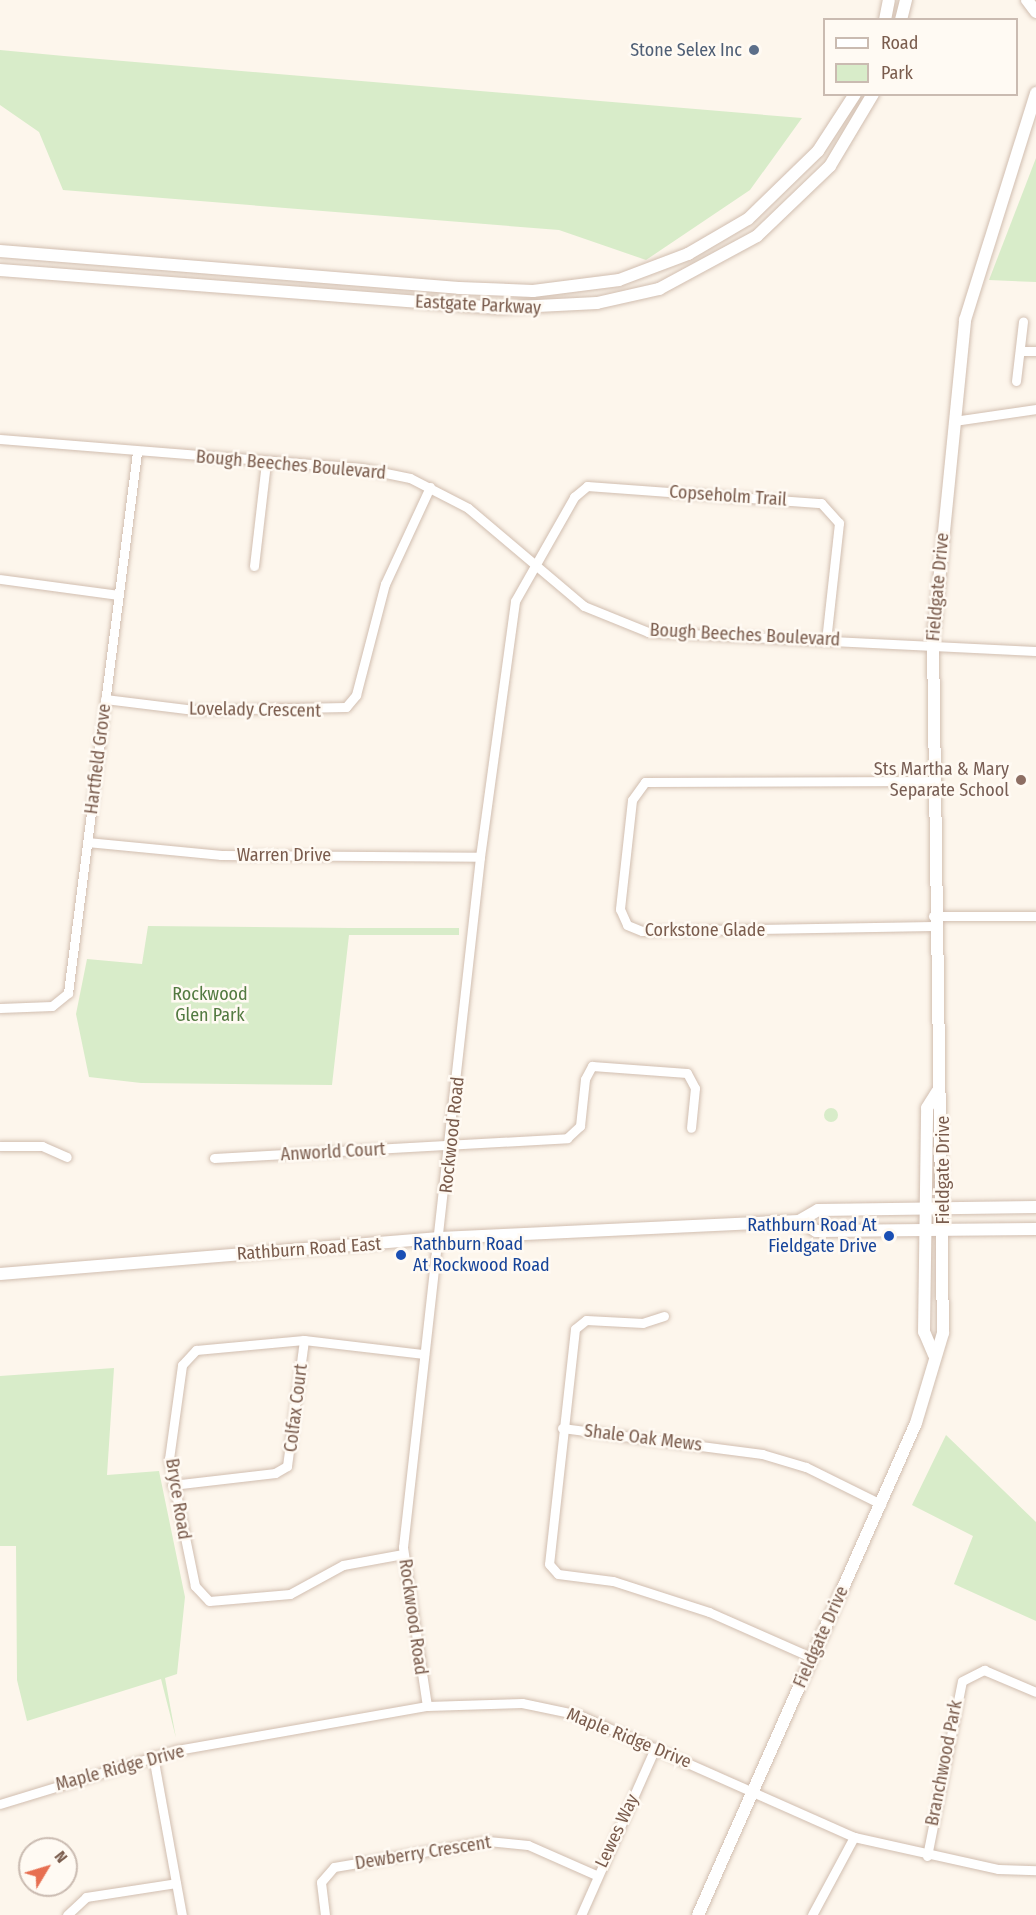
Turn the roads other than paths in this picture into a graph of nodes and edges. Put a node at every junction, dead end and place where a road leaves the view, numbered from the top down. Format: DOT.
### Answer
graph roads {
  1 [pos="889,0"];
  2 [pos="906,0"];
  3 [pos="1027,0"];
  4 [pos="1036,12"];
  5 [pos="885,18"];
  6 [pos="902,18"];
  7 [pos="1036,93"];
  8 [pos="854,96"];
  9 [pos="872,96"];
  10 [pos="0,251"];
  11 [pos="0,270"];
  12 [pos="1023,321"];
  13 [pos="1023,351"];
  14 [pos="1036,351"];
  15 [pos="1016,381"];
  16 [pos="1036,409"];
  17 [pos="954,421"];
  18 [pos="0,439"];
  19 [pos="136,452"];
  20 [pos="266,463"];
  21 [pos="430,487"];
  22 [pos="254,566"];
  23 [pos="534,567"];
  24 [pos="0,579"];
  25 [pos="118,595"];
  26 [pos="826,640"];
  27 [pos="933,642"];
  28 [pos="1036,651"];
  29 [pos="105,699"];
  30 [pos="931,781"];
  31 [pos="87,842"];
  32 [pos="480,857"];
  33 [pos="1036,916"];
  34 [pos="933,921"];
  35 [pos="0,1008"];
  36 [pos="937,1092"];
  37 [pos="691,1128"];
  38 [pos="452,1144"];
  39 [pos="0,1146"];
  40 [pos="67,1157"];
  41 [pos="214,1158"];
  42 [pos="944,1207"];
  43 [pos="1036,1207"];
  44 [pos="926,1208"];
  45 [pos="798,1221"];
  46 [pos="1036,1229"];
  47 [pos="926,1231"];
  48 [pos="944,1231"];
  49 [pos="440,1238"];
  50 [pos="0,1274"];
  51 [pos="664,1316"];
  52 [pos="304,1340"];
  53 [pos="424,1354"];
  54 [pos="934,1355"];
  55 [pos="562,1428"];
  56 [pos="172,1485"];
  57 [pos="881,1503"];
  58 [pos="403,1554"];
  59 [pos="811,1657"];
  60 [pos="1036,1692"];
  61 [pos="427,1706"];
  62 [pos="655,1748"];
  63 [pos="153,1756"];
  64 [pos="754,1790"];
  65 [pos="0,1804"];
  66 [pos="854,1837"];
  67 [pos="927,1856"];
  68 [pos="1036,1870"];
  69 [pos="596,1875"];
  70 [pos="176,1883"];
  71 [pos="67,1915"];
  72 [pos="182,1915"];
  73 [pos="326,1915"];
  74 [pos="581,1915"];
  75 [pos="698,1915"];
  76 [pos="812,1915"];
  1 -- 5 [label="street"];
  2 -- 6 [label="street"];
  3 -- 4 [label="street"];
  7 -- 17 [label="street, Fieldgate Drive"];
  8 -- 10 [label="street, Eastgate Parkway"];
  9 -- 11 [label="street, Eastgate Parkway"];
  12 -- 13 [label="street"];
  13 -- 14 [label="street"];
  13 -- 15 [label="street"];
  16 -- 17 [label="street"];
  17 -- 27 [label="street, Fieldgate Drive"];
  18 -- 19 [label="street, Bough Beeches Boulevard"];
  19 -- 20 [label="street, Bough Beeches Boulevard"];
  19 -- 25 [label="street, Hartfield Grove"];
  20 -- 21 [label="street, Bough Beeches Boulevard"];
  20 -- 22 [label="street"];
  21 -- 23 [label="street, Bough Beeches Boulevard"];
  21 -- 29 [label="street, Lovelady Crescent"];
  23 -- 26 [label="street, Bough Beeches Boulevard"];
  23 -- 26 [label="street, Copseholm Trail"];
  23 -- 32 [label="street, Rockwood Road"];
  24 -- 25 [label="street"];
  25 -- 29 [label="street, Hartfield Grove"];
  26 -- 27 [label="street, Bough Beeches Boulevard"];
  27 -- 28 [label="street, Bough Beeches Boulevard"];
  27 -- 30 [label="street, Fieldgate Drive"];
  29 -- 31 [label="street, Hartfield Grove"];
  30 -- 34 [label="street, Fieldgate Drive"];
  30 -- 34 [label="street, Corkstone Glade"];
  31 -- 32 [label="street, Warren Drive"];
  31 -- 35 [label="street, Hartfield Grove"];
  32 -- 38 [label="street, Rockwood Road"];
  33 -- 34 [label="street"];
  34 -- 36 [label="street, Fieldgate Drive"];
  36 -- 42 [label="street, Fieldgate Drive"];
  36 -- 44 [label="street, Fieldgate Drive"];
  37 -- 38 [label="street, Anworld Court"];
  38 -- 41 [label="street, Anworld Court"];
  38 -- 49 [label="street, Rockwood Road"];
  39 -- 40 [label="street"];
  42 -- 43 [label="street, Rathburn Road East"];
  42 -- 44 [label="street, Rathburn Road East"];
  42 -- 48 [label="street, Fieldgate Drive"];
  44 -- 45 [label="street, Rathburn Road East"];
  44 -- 47 [label="street, Fieldgate Drive"];
  45 -- 47 [label="street, Rathburn Road East"];
  45 -- 49 [label="street, Rathburn Road East"];
  46 -- 48 [label="street, Rathburn Road East"];
  47 -- 48 [label="street, Rathburn Road East"];
  47 -- 54 [label="street, Fieldgate Drive"];
  48 -- 54 [label="street, Fieldgate Drive"];
  49 -- 50 [label="street, Rathburn Road East"];
  49 -- 53 [label="street, Rockwood Road"];
  51 -- 55 [label="street"];
  52 -- 53 [label="street, Bryce Road"];
  52 -- 56 [label="street, Colfax Court"];
  52 -- 56 [label="street, Bryce Road"];
  53 -- 58 [label="street, Rockwood Road"];
  54 -- 57 [label="street, Fieldgate Drive"];
  55 -- 57 [label="street, Shale Oak Mews"];
  55 -- 59 [label="street, Shale Oak Mews"];
  56 -- 58 [label="street, Bryce Road"];
  57 -- 59 [label="street, Fieldgate Drive"];
  58 -- 61 [label="street, Rockwood Road"];
  59 -- 64 [label="street, Fieldgate Drive"];
  60 -- 67 [label="street, Branchwood Park"];
  61 -- 62 [label="street, Maple Ridge Drive"];
  61 -- 63 [label="street, Maple Ridge Drive"];
  62 -- 64 [label="street, Maple Ridge Drive"];
  62 -- 69 [label="street, Lewes Way"];
  63 -- 65 [label="street, Maple Ridge Drive"];
  63 -- 70 [label="street"];
  64 -- 66 [label="street, Maple Ridge Drive"];
  64 -- 75 [label="street, Fieldgate Drive"];
  66 -- 67 [label="street, Maple Ridge Drive"];
  66 -- 76 [label="street"];
  67 -- 68 [label="street, Maple Ridge Drive"];
  69 -- 73 [label="street, Dewberry Crescent"];
  69 -- 74 [label="street, Lewes Way"];
  70 -- 71 [label="street"];
  70 -- 72 [label="street"];
}
